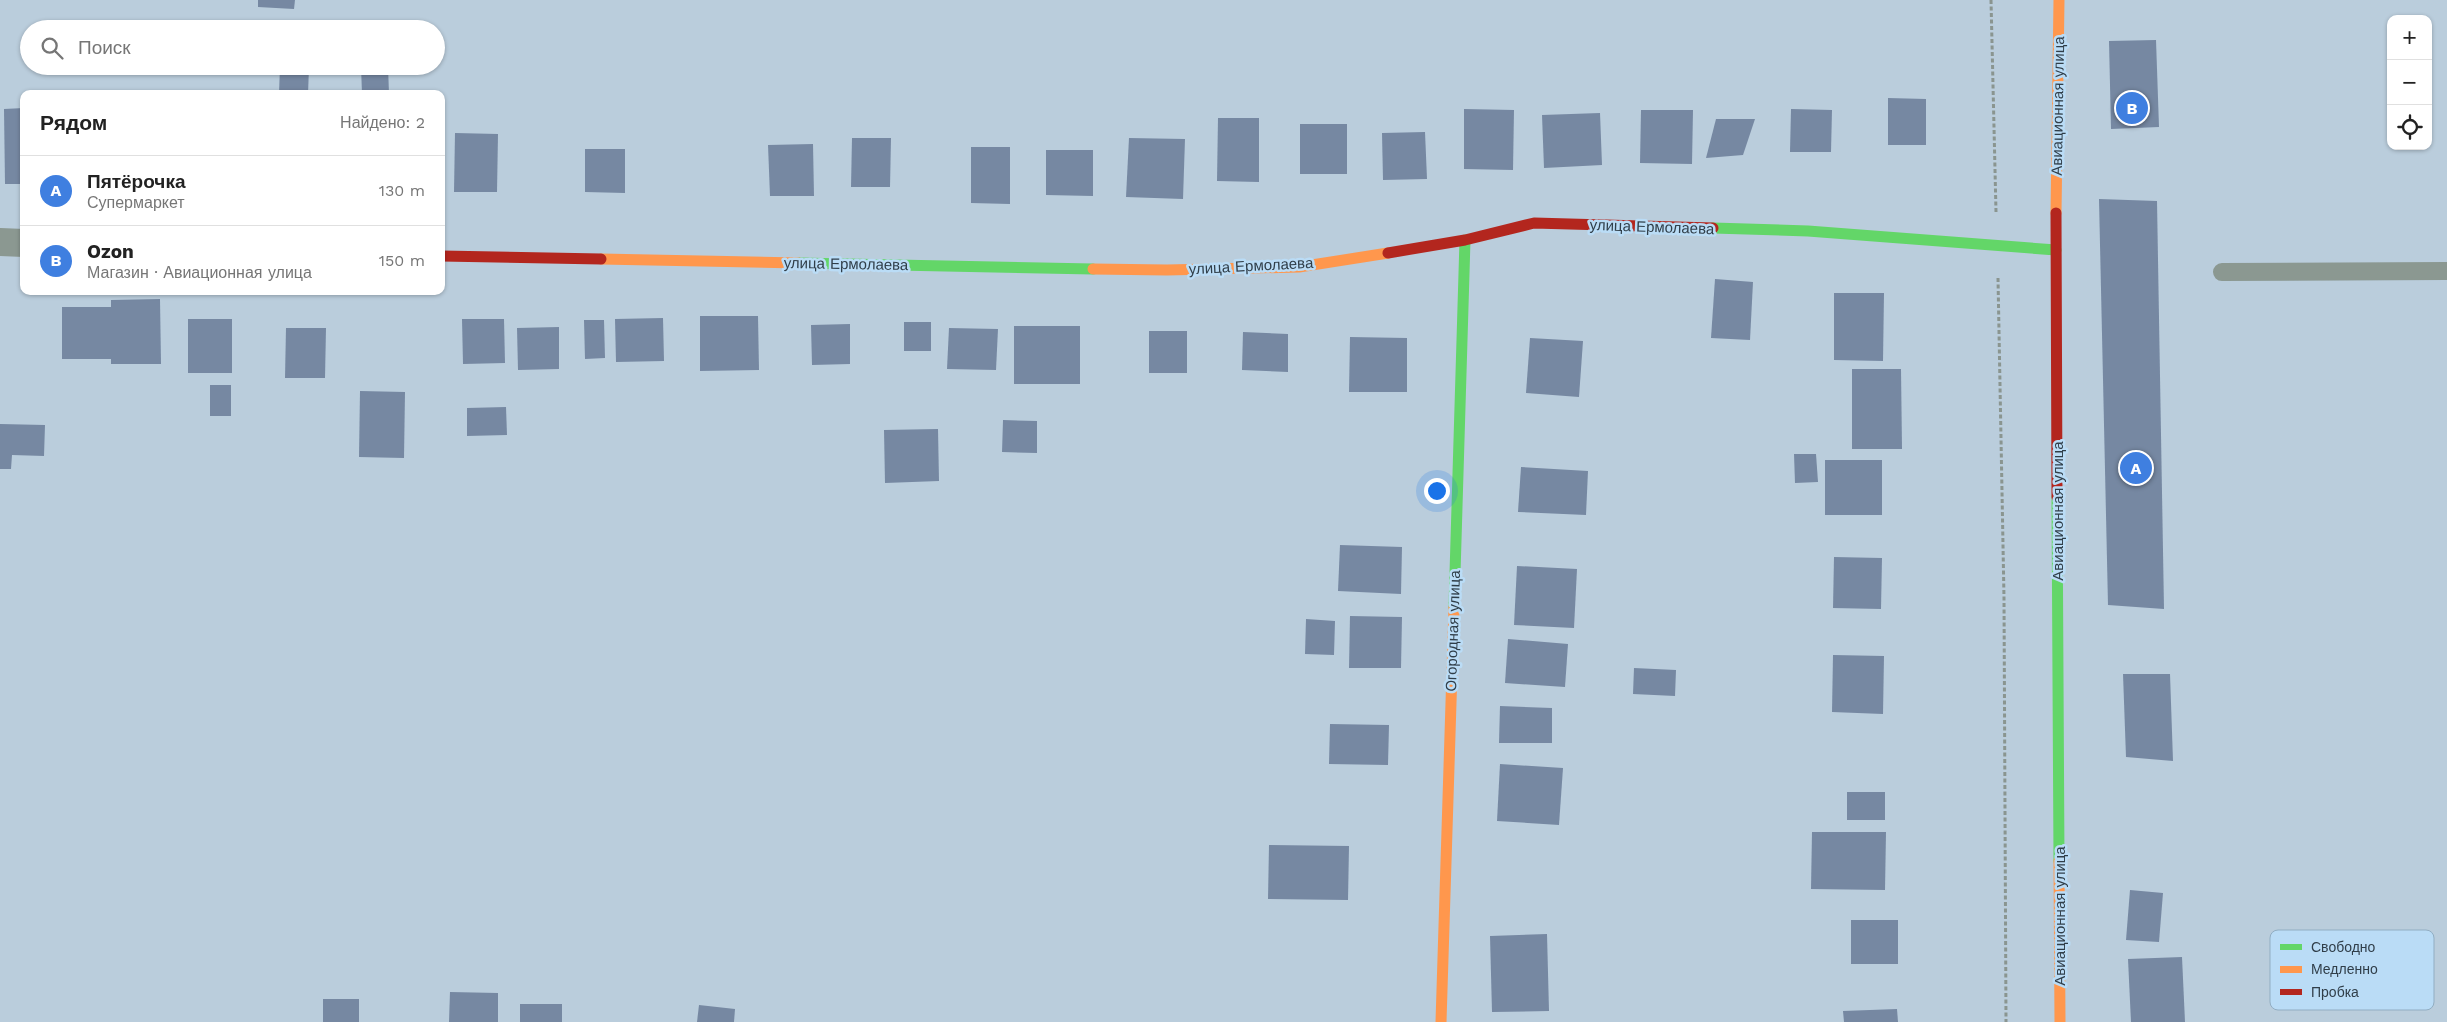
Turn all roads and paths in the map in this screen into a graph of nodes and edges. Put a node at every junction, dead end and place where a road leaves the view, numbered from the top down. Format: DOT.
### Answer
graph roads {
  1 [pos="1991,0"];
  2 [pos="2059,0"];
  3 [pos="1465,240"];
  4 [pos="0,242"];
  5 [pos="20,243"];
  6 [pos="1997,246"];
  7 [pos="2056,250"];
  8 [pos="445,256"];
  9 [pos="2447,271"];
  10 [pos="2222,272"];
  11 [pos="1441,1022"];
  12 [pos="2006,1022"];
  13 [pos="2060,1022"];
  1 -- 6 [label="path"];
  2 -- 7 [label="street, Авиационная улица"];
  3 -- 6 [label="street, улица Ермолаева"];
  3 -- 8 [label="street, улица Ермолаева"];
  3 -- 11 [label="street, Огородная улица"];
  4 -- 5 [label="street"];
  6 -- 7 [label="street, улица Ермолаева"];
  6 -- 12 [label="path"];
  7 -- 13 [label="street, Авиационная улица"];
  9 -- 10 [label="lane"];
}
